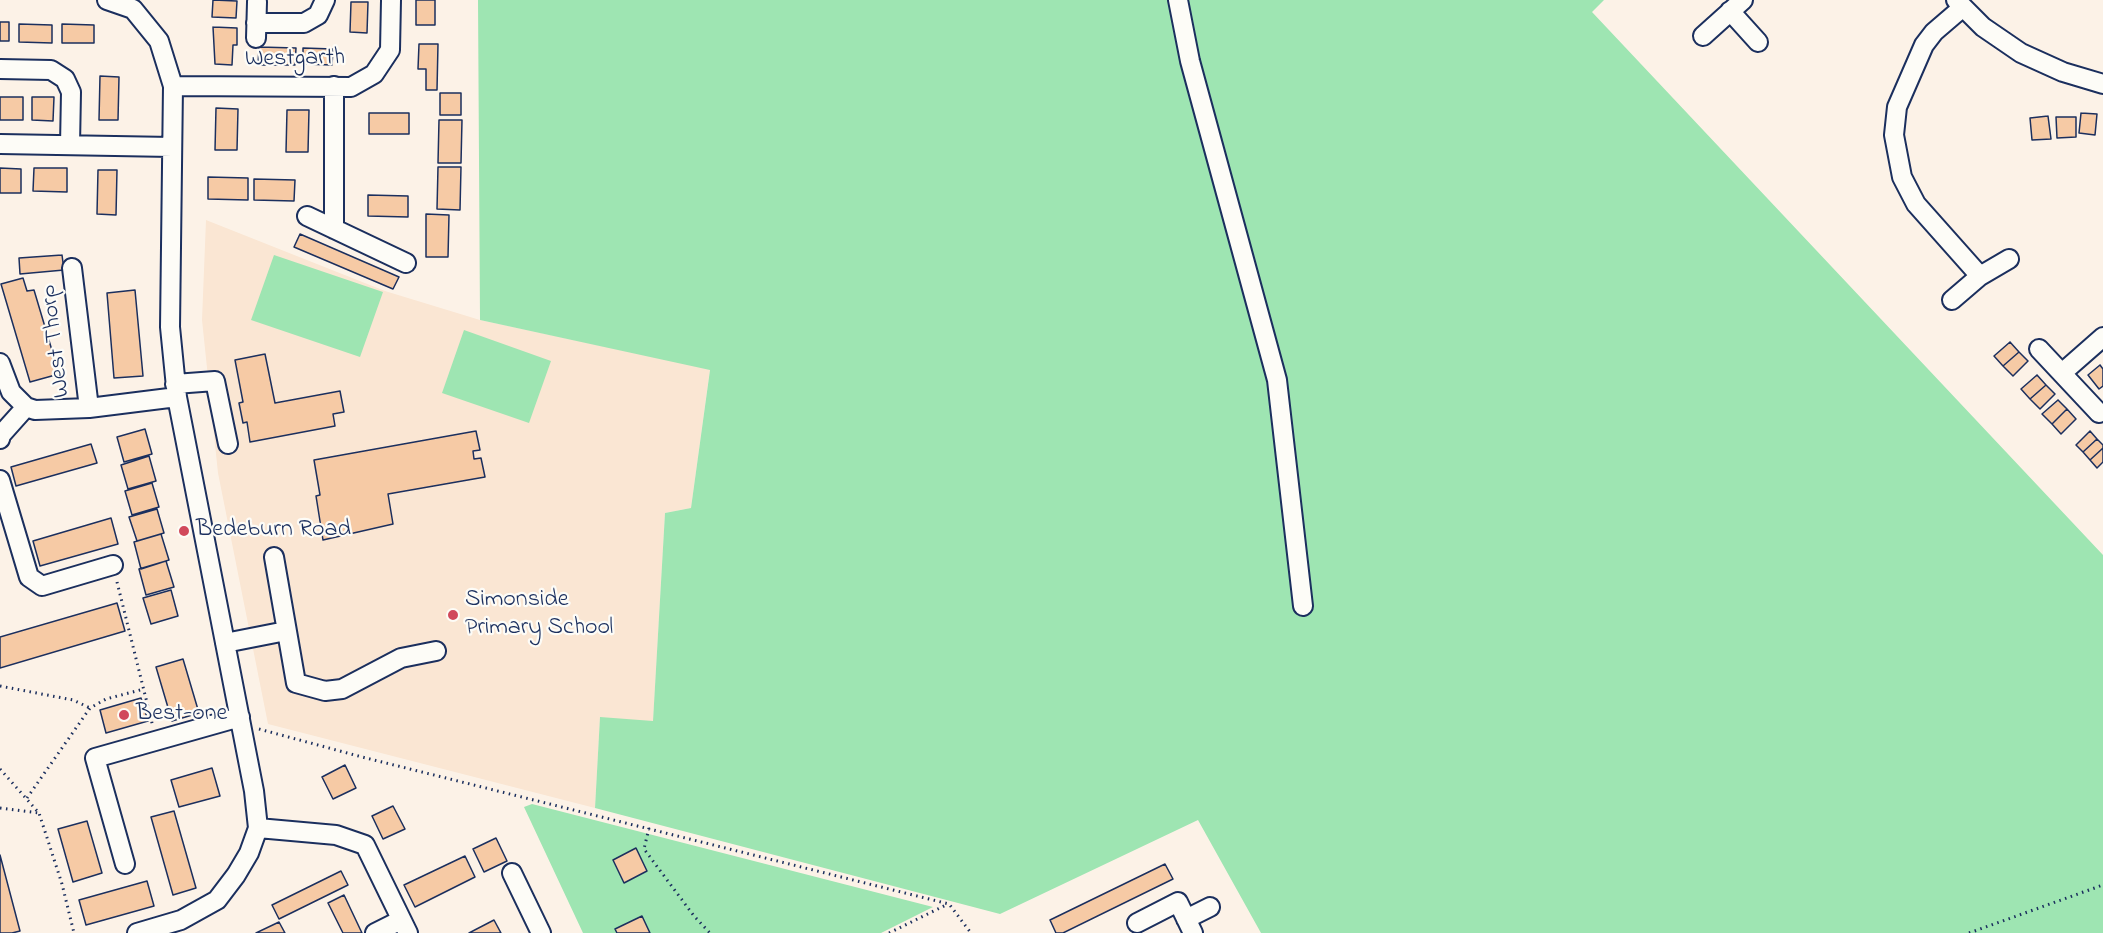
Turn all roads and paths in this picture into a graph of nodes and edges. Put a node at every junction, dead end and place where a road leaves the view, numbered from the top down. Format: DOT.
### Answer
graph roads {
  1 [pos="106,0"];
  2 [pos="325,0"];
  3 [pos="391,0"];
  4 [pos="1178,0"];
  5 [pos="257,2"];
  6 [pos="1959,4"];
  7 [pos="1736,6"];
  8 [pos="1703,36"];
  9 [pos="1758,42"];
  10 [pos="0,69"];
  11 [pos="2103,84"];
  12 [pos="173,86"];
  13 [pos="334,87"];
  14 [pos="0,144"];
  15 [pos="70,145"];
  16 [pos="172,147"];
  17 [pos="307,216"];
  18 [pos="334,229"];
  19 [pos="2009,259"];
  20 [pos="406,263"];
  21 [pos="72,268"];
  22 [pos="1980,276"];
  23 [pos="1952,300"];
  24 [pos="2103,337"];
  25 [pos="2039,349"];
  26 [pos="0,363"];
  27 [pos="2062,373"];
  28 [pos="176,390"];
  29 [pos="27,407"];
  30 [pos="89,408"];
  31 [pos="2099,413"];
  32 [pos="0,439"];
  33 [pos="228,444"];
  34 [pos="0,480"];
  35 [pos="274,557"];
  36 [pos="113,565"];
  37 [pos="1303,606"];
  38 [pos="286,631"];
  39 [pos="225,643"];
  40 [pos="436,651"];
  41 [pos="0,686"];
  42 [pos="144,689"];
  43 [pos="90,708"];
  44 [pos="241,725"];
  45 [pos="157,740"];
  46 [pos="0,769"];
  47 [pos="27,798"];
  48 [pos="0,808"];
  49 [pos="39,813"];
  50 [pos="258,828"];
  51 [pos="649,828"];
  52 [pos="125,864"];
  53 [pos="512,873"];
  54 [pos="2103,885"];
  55 [pos="950,904"];
  56 [pos="1210,907"];
  57 [pos="1137,923"];
  58 [pos="1190,926"];
  59 [pos="404,927"];
  60 [pos="74,933"];
  61 [pos="137,933"];
  62 [pos="375,933"];
  63 [pos="542,933"];
  64 [pos="710,933"];
  65 [pos="889,933"];
  66 [pos="971,933"];
  67 [pos="1969,933"];
  1 -- 12 [label="street"];
  2 -- 5 [label="street"];
  3 -- 13 [label="street, Westgarth"];
  4 -- 37 [label="street"];
  6 -- 11 [label="street"];
  6 -- 22 [label="street"];
  7 -- 8 [label="street"];
  7 -- 9 [label="street"];
  10 -- 15 [label="street"];
  12 -- 13 [label="street, Westgarth"];
  12 -- 16 [label="street"];
  13 -- 18 [label="street"];
  14 -- 15 [label="street"];
  15 -- 16 [label="street"];
  16 -- 28 [label="street"];
  17 -- 18 [label="street"];
  18 -- 20 [label="street"];
  19 -- 22 [label="street"];
  21 -- 30 [label="street, West Thorp"];
  22 -- 23 [label="street"];
  24 -- 27 [label="street"];
  25 -- 27 [label="street"];
  26 -- 29 [label="street, West Thorp"];
  27 -- 31 [label="street"];
  28 -- 30 [label="street, West Thorp"];
  28 -- 33 [label="street, West Thorp"];
  28 -- 39 [label="street"];
  29 -- 30 [label="street, West Thorp"];
  29 -- 32 [label="street, West Thorp"];
  34 -- 36 [label="street"];
  35 -- 38 [label="street"];
  36 -- 42 [label="path"];
  38 -- 39 [label="street"];
  38 -- 40 [label="street"];
  39 -- 44 [label="street"];
  41 -- 43 [label="path"];
  42 -- 43 [label="path"];
  42 -- 45 [label="path"];
  43 -- 47 [label="path"];
  44 -- 45 [label="street"];
  44 -- 50 [label="street"];
  44 -- 51 [label="path"];
  45 -- 52 [label="street"];
  46 -- 47 [label="path"];
  47 -- 49 [label="path"];
  48 -- 49 [label="path"];
  49 -- 60 [label="path"];
  50 -- 59 [label="street"];
  50 -- 61 [label="street"];
  51 -- 55 [label="path"];
  51 -- 64 [label="path"];
  53 -- 63 [label="street"];
  54 -- 67 [label="path"];
  55 -- 65 [label="path"];
  55 -- 66 [label="path"];
  56 -- 58 [label="street"];
  57 -- 58 [label="street"];
  59 -- 62 [label="street"];
}
